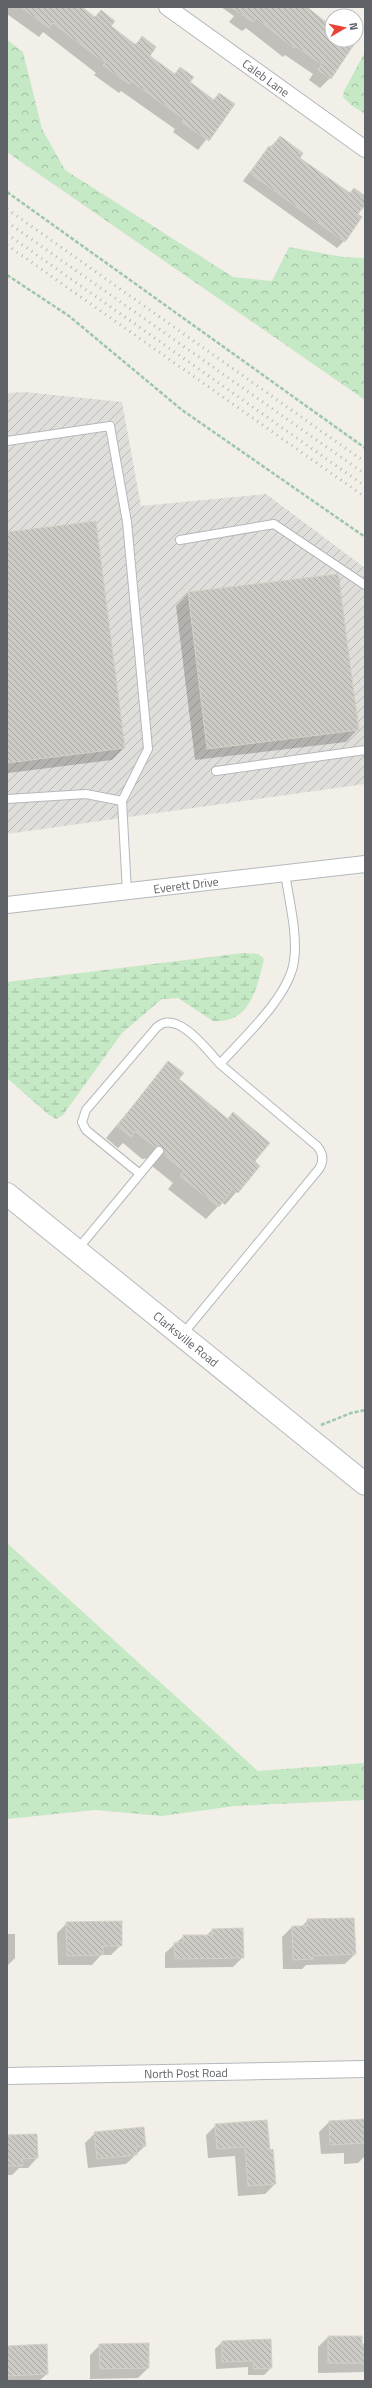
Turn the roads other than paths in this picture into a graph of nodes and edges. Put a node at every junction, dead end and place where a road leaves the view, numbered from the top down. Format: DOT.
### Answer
graph roads {
  1 [pos="167,7"];
  2 [pos="365,149"];
  3 [pos="7,441"];
  4 [pos="180,540"];
  5 [pos="365,585"];
  6 [pos="365,750"];
  7 [pos="216,771"];
  8 [pos="7,799"];
  9 [pos="122,800"];
  10 [pos="365,864"];
  11 [pos="285,873"];
  12 [pos="127,892"];
  13 [pos="7,906"];
  14 [pos="220,1064"];
  15 [pos="159,1151"];
  16 [pos="140,1174"];
  17 [pos="7,1194"];
  18 [pos="76,1250"];
  19 [pos="182,1336"];
  20 [pos="365,1484"];
  21 [pos="365,2069"];
  22 [pos="7,2076"];
  1 -- 2 [label="street, Caleb Lane"];
  3 -- 9 [label="lane"];
  4 -- 5 [label="lane"];
  6 -- 7 [label="lane"];
  8 -- 9 [label="lane"];
  9 -- 12 [label="lane"];
  10 -- 11 [label="street, Everett Drive"];
  11 -- 12 [label="street, Everett Drive"];
  11 -- 14 [label="lane"];
  12 -- 13 [label="street, Everett Drive"];
  14 -- 16 [label="lane"];
  14 -- 19 [label="lane"];
  15 -- 16 [label="lane"];
  16 -- 18 [label="lane"];
  17 -- 18 [label="street, Clarksville Road"];
  18 -- 19 [label="street, Clarksville Road"];
  19 -- 20 [label="street, Clarksville Road"];
  21 -- 22 [label="street, North Post Road"];
}
